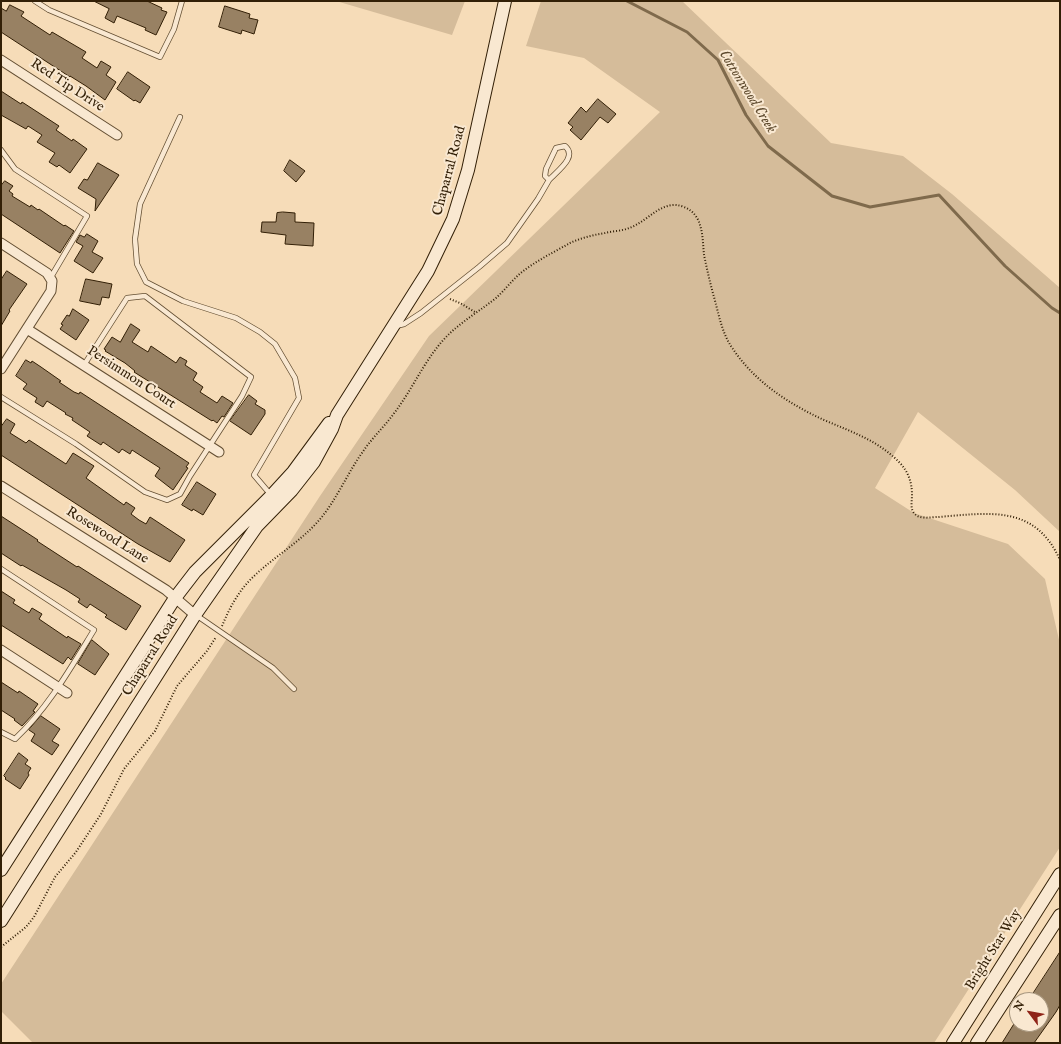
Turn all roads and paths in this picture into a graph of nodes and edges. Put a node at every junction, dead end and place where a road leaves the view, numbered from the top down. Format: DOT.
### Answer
graph roads {
  1 [pos="36,1"];
  2 [pos="182,1"];
  3 [pos="505,1"];
  4 [pos="1,60"];
  5 [pos="180,117"];
  6 [pos="117,135"];
  7 [pos="1,150"];
  8 [pos="549,180"];
  9 [pos="1,243"];
  10 [pos="51,279"];
  11 [pos="442,296"];
  12 [pos="475,312"];
  13 [pos="393,327"];
  14 [pos="27,329"];
  15 [pos="84,365"];
  16 [pos="1,369"];
  17 [pos="1,397"];
  18 [pos="210,446"];
  19 [pos="219,452"];
  20 [pos="1,486"];
  21 [pos="275,500"];
  22 [pos="1060,560"];
  23 [pos="1,569"];
  24 [pos="175,598"];
  25 [pos="195,614"];
  26 [pos="220,631"];
  27 [pos="1,650"];
  28 [pos="59,687"];
  29 [pos="294,689"];
  30 [pos="67,692"];
  31 [pos="1,732"];
  32 [pos="1,870"];
  33 [pos="1060,874"];
  34 [pos="1060,916"];
  35 [pos="1,921"];
  36 [pos="1,947"];
  37 [pos="953,1043"];
  38 [pos="977,1043"];
  1 -- 2 [label="lane"];
  3 -- 13 [label="main road, Chaparral Road"];
  4 -- 6 [label="street, Red Tip Drive"];
  5 -- 21 [label="lane"];
  7 -- 10 [label="lane"];
  8 -- 8 [label="lane"];
  8 -- 11 [label="lane"];
  9 -- 10 [label="street"];
  10 -- 14 [label="street"];
  11 -- 12 [label="path"];
  11 -- 13 [label="lane"];
  12 -- 22 [label="path"];
  12 -- 26 [label="path"];
  13 -- 21 [label="main road, Chaparral Road"];
  14 -- 15 [label="street, Persimmon Court"];
  14 -- 16 [label="street"];
  15 -- 18 [label="street, Persimmon Court"];
  15 -- 18 [label="lane"];
  17 -- 18 [label="lane"];
  18 -- 19 [label="street, Persimmon Court"];
  20 -- 24 [label="street, Rosewood Lane"];
  21 -- 24 [label="main road, Chaparral Road"];
  21 -- 25 [label="main road, Chaparral Road"];
  23 -- 28 [label="lane"];
  24 -- 25 [label="street, Rosewood Lane"];
  24 -- 32 [label="main road, Chaparral Road"];
  25 -- 26 [label="lane"];
  25 -- 35 [label="main road, Chaparral Road"];
  26 -- 29 [label="lane"];
  26 -- 36 [label="path"];
  27 -- 28 [label="street"];
  28 -- 30 [label="street"];
  28 -- 31 [label="lane"];
  33 -- 37 [label="main road, Bright Star Way"];
  34 -- 38 [label="main road"];
}
